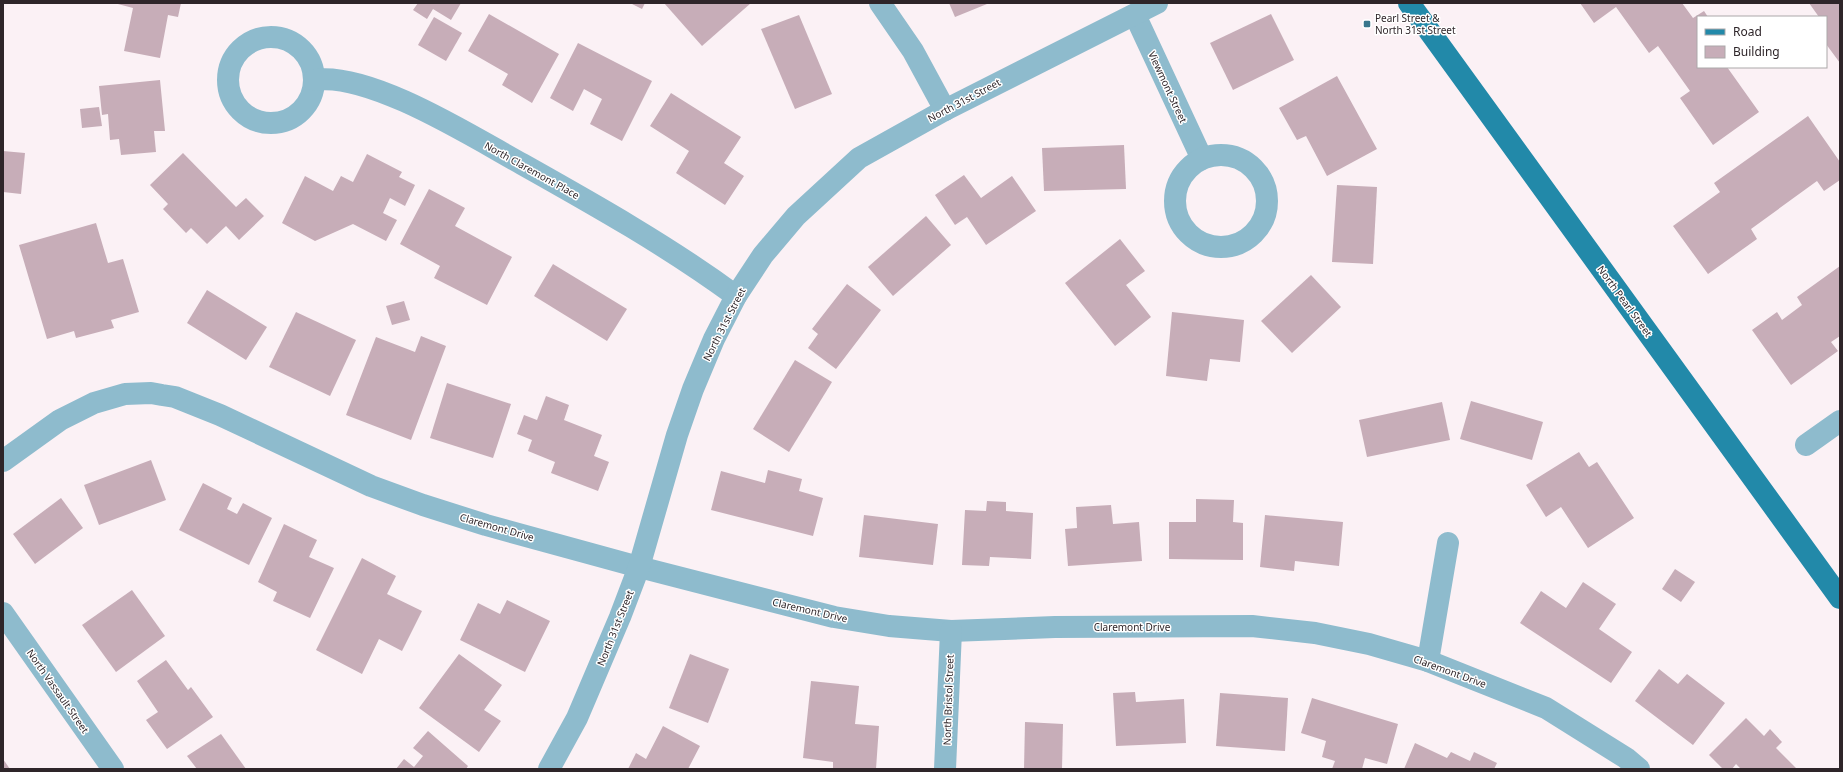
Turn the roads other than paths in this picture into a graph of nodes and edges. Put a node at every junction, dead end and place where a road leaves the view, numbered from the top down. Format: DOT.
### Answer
graph roads {
  1 [pos="880,3"];
  2 [pos="1157,3"];
  3 [pos="1409,3"];
  4 [pos="1135,15"];
  5 [pos="314,80"];
  6 [pos="945,110"];
  7 [pos="1202,159"];
  8 [pos="736,296"];
  9 [pos="1840,421"];
  10 [pos="1806,445"];
  11 [pos="3,460"];
  12 [pos="1448,543"];
  13 [pos="639,567"];
  14 [pos="1840,598"];
  15 [pos="3,613"];
  16 [pos="951,631"];
  17 [pos="1428,661"];
  18 [pos="113,769"];
  19 [pos="549,769"];
  20 [pos="945,769"];
  21 [pos="1639,769"];
  1 -- 6 [label="street"];
  2 -- 4 [label="street, North 31st Street"];
  3 -- 14 [label="main road, North Pearl Street"];
  4 -- 6 [label="street, North 31st Street"];
  4 -- 7 [label="street, Viewmont Street"];
  5 -- 8 [label="street, North Claremont Place"];
  6 -- 8 [label="street, North 31st Street"];
  7 -- 7 [label="street"];
  8 -- 13 [label="street, North 31st Street"];
  9 -- 10 [label="street"];
  11 -- 13 [label="street, Claremont Drive"];
  12 -- 17 [label="street"];
  13 -- 16 [label="street, Claremont Drive"];
  13 -- 19 [label="street, North 31st Street"];
  15 -- 18 [label="street, North Vassault Street"];
  16 -- 17 [label="street, Claremont Drive"];
  16 -- 20 [label="street, North Bristol Street"];
  17 -- 21 [label="street, Claremont Drive"];
}
